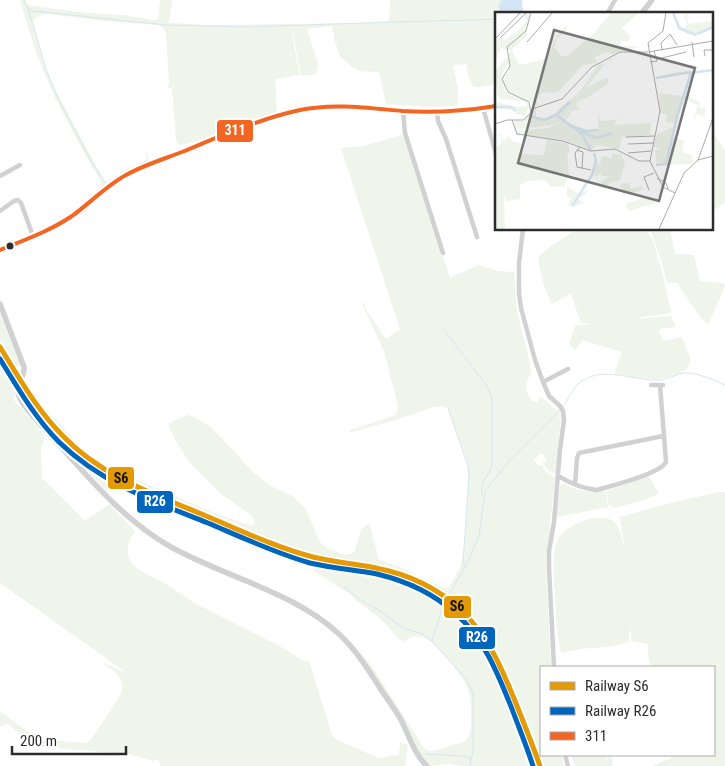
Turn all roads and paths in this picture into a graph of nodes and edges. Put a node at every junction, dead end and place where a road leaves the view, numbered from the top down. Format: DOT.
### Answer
graph roads {
  1 [pos="615,0"];
  2 [pos="652,0"];
  3 [pos="609,12"];
  4 [pos="643,12"];
  5 [pos="495,106"];
  6 [pos="482,108"];
  7 [pos="403,111"];
  8 [pos="437,112"];
  9 [pos="495,151"];
  10 [pos="20,166"];
  11 [pos="0,176"];
  12 [pos="0,211"];
  13 [pos="523,230"];
  14 [pos="36,235"];
  15 [pos="477,237"];
  16 [pos="0,250"];
  17 [pos="443,254"];
  18 [pos="0,304"];
  19 [pos="568,369"];
  20 [pos="542,382"];
  21 [pos="651,385"];
  22 [pos="663,436"];
  23 [pos="558,476"];
  24 [pos="575,484"];
  25 [pos="554,666"];
  26 [pos="421,763"];
  27 [pos="426,766"];
  1 -- 3 [label="street"];
  2 -- 4 [label="street"];
  5 -- 6 [label="street"];
  6 -- 8 [label="street"];
  6 -- 9 [label="street"];
  7 -- 8 [label="street"];
  7 -- 14 [label="street"];
  7 -- 17 [label="street"];
  8 -- 15 [label="street"];
  10 -- 11 [label="street"];
  12 -- 14 [label="street"];
  13 -- 20 [label="street"];
  14 -- 16 [label="street"];
  18 -- 26 [label="street"];
  19 -- 20 [label="street"];
  20 -- 23 [label="street"];
  21 -- 22 [label="street"];
  22 -- 24 [label="street"];
  22 -- 24 [label="street"];
  23 -- 24 [label="street"];
  23 -- 25 [label="street"];
  26 -- 27 [label="street"];
}
